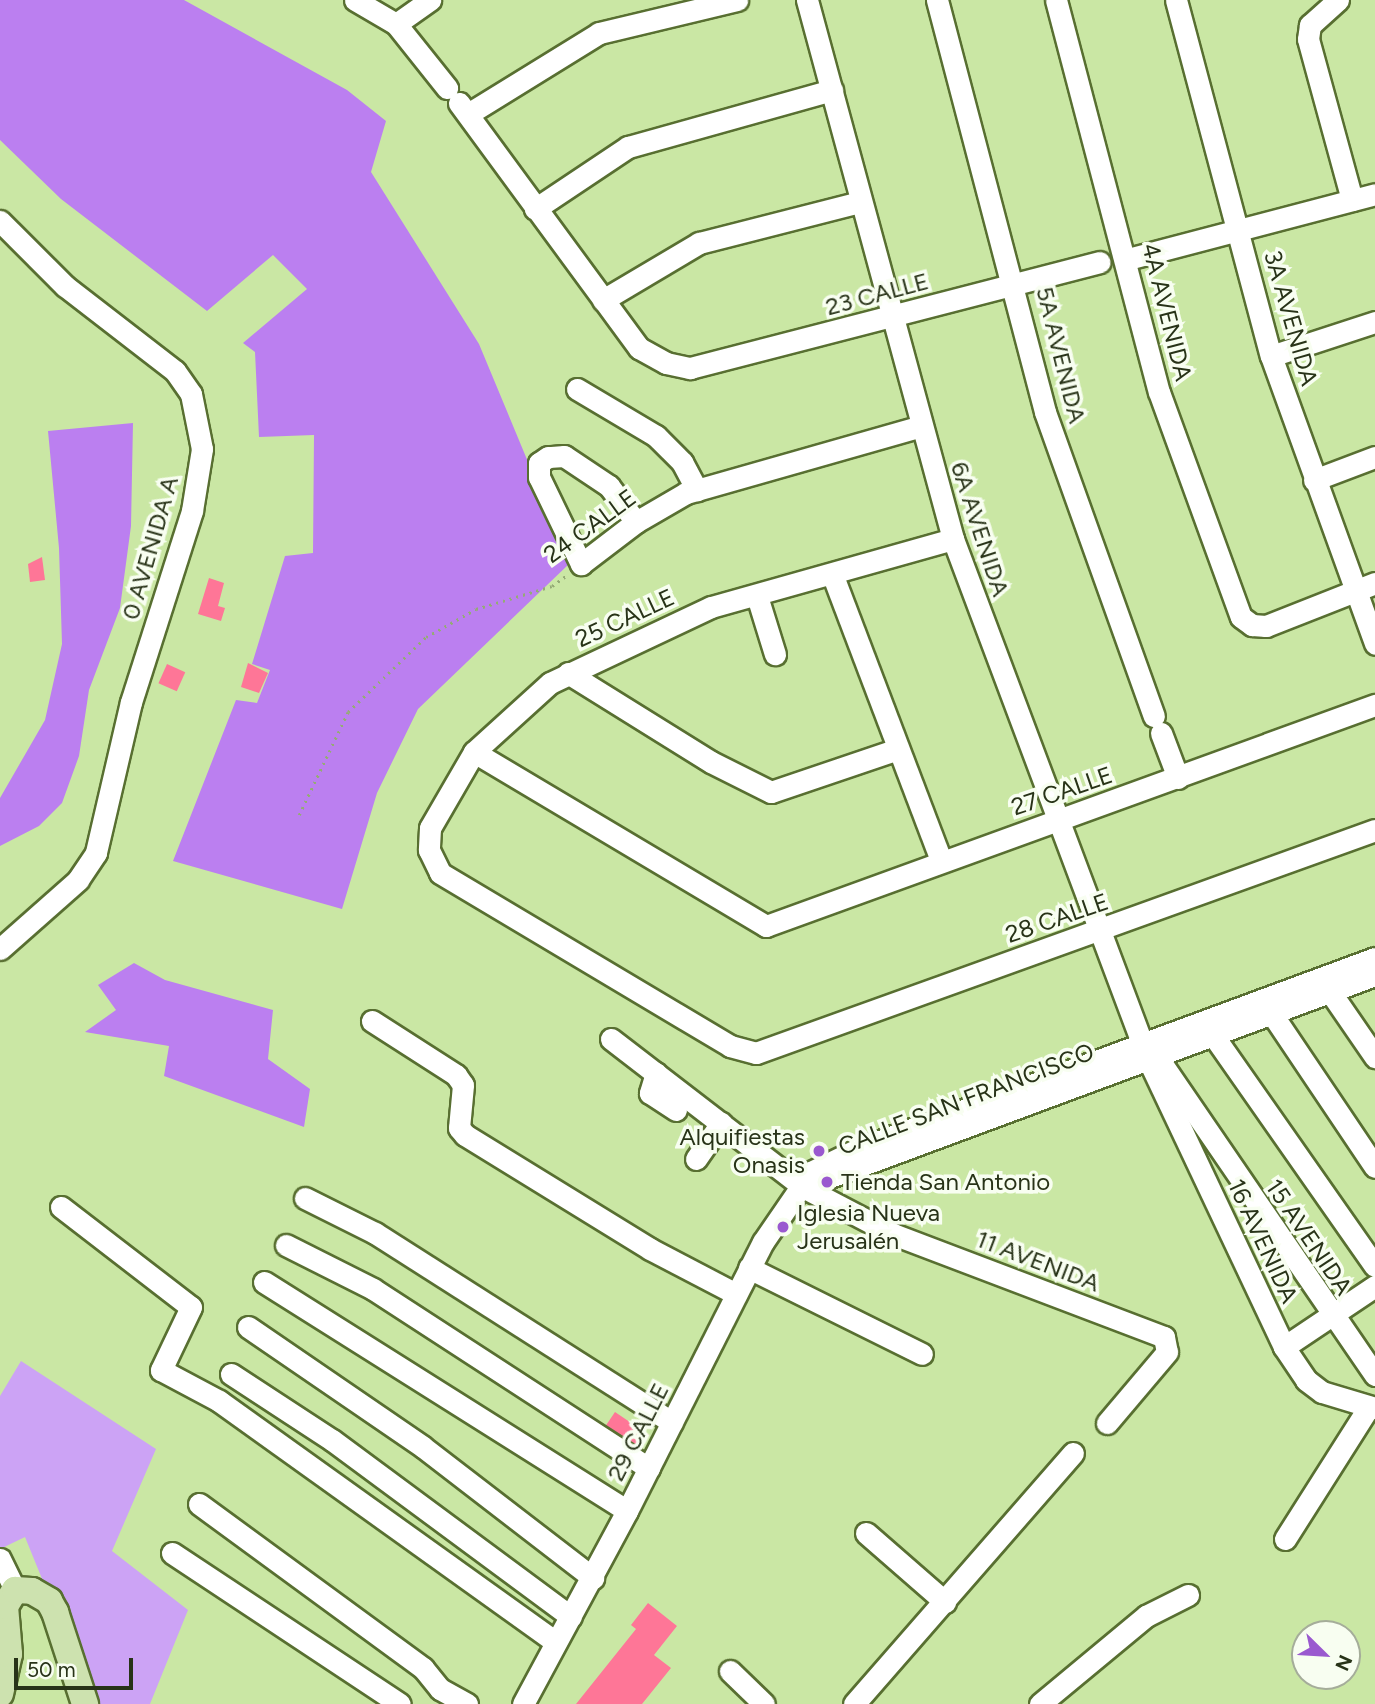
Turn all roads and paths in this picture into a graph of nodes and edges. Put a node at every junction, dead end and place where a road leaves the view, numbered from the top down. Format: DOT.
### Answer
graph roads {
  1 [pos="355,0"];
  2 [pos="430,0"];
  3 [pos="737,0"];
  4 [pos="807,0"];
  5 [pos="937,0"];
  6 [pos="1056,0"];
  7 [pos="1176,0"];
  8 [pos="1338,0"];
  9 [pos="396,24"];
  10 [pos="832,90"];
  11 [pos="458,102"];
  12 [pos="1375,194"];
  13 [pos="1352,200"];
  14 [pos="860,202"];
  15 [pos="534,209"];
  16 [pos="0,221"];
  17 [pos="1239,228"];
  18 [pos="1128,259"];
  19 [pos="1101,262"];
  20 [pos="1015,285"];
  21 [pos="603,300"];
  22 [pos="890,319"];
  23 [pos="1375,323"];
  24 [pos="1271,356"];
  25 [pos="577,389"];
  26 [pos="921,426"];
  27 [pos="1375,457"];
  28 [pos="1314,480"];
  29 [pos="697,490"];
  30 [pos="636,522"];
  31 [pos="953,539"];
  32 [pos="582,564"];
  33 [pos="834,576"];
  34 [pos="1366,586"];
  35 [pos="757,596"];
  36 [pos="1375,644"];
  37 [pos="775,654"];
  38 [pos="568,673"];
  39 [pos="1375,705"];
  40 [pos="898,749"];
  41 [pos="474,752"];
  42 [pos="1178,778"];
  43 [pos="299,815"];
  44 [pos="1057,821"];
  45 [pos="1375,831"];
  46 [pos="941,860"];
  47 [pos="1099,931"];
  48 [pos="0,949"];
  49 [pos="1375,958"];
  50 [pos="1375,975"];
  51 [pos="1331,993"];
  52 [pos="1272,1014"];
  53 [pos="372,1021"];
  54 [pos="1213,1035"];
  55 [pos="611,1039"];
  56 [pos="756,1053"];
  57 [pos="1149,1053"];
  58 [pos="1375,1057"];
  59 [pos="656,1073"];
  60 [pos="676,1110"];
  61 [pos="721,1123"];
  62 [pos="696,1159"];
  63 [pos="1375,1167"];
  64 [pos="803,1186"];
  65 [pos="305,1198"];
  66 [pos="61,1207"];
  67 [pos="286,1245"];
  68 [pos="1375,1266"];
  69 [pos="749,1268"];
  70 [pos="264,1282"];
  71 [pos="1375,1286"];
  72 [pos="736,1294"];
  73 [pos="1330,1315"];
  74 [pos="248,1327"];
  75 [pos="1284,1347"];
  76 [pos="922,1354"];
  77 [pos="231,1374"];
  78 [pos="1375,1375"];
  79 [pos="1371,1408"];
  80 [pos="672,1422"];
  81 [pos="1107,1423"];
  82 [pos="1073,1453"];
  83 [pos="649,1468"];
  84 [pos="199,1504"];
  85 [pos="628,1511"];
  86 [pos="866,1533"];
  87 [pos="1285,1539"];
  88 [pos="172,1553"];
  89 [pos="0,1559"];
  90 [pos="593,1578"];
  91 [pos="15,1590"];
  92 [pos="1188,1595"];
  93 [pos="945,1602"];
  94 [pos="571,1617"];
  95 [pos="556,1642"];
  96 [pos="730,1671"];
  97 [pos="0,1694"];
  98 [pos="85,1704"];
  99 [pos="400,1704"];
  100 [pos="467,1704"];
  101 [pos="523,1704"];
  102 [pos="764,1704"];
  103 [pos="854,1704"];
  104 [pos="1040,1704"];
  1 -- 9 [label="street"];
  2 -- 9 [label="street"];
  3 -- 11 [label="street"];
  4 -- 10 [label="street, 6A AVENIDA"];
  5 -- 20 [label="street, 5A AVENIDA"];
  6 -- 18 [label="street, 4A AVENIDA"];
  7 -- 17 [label="street, 3A AVENIDA"];
  8 -- 13 [label="street"];
  9 -- 11 [label="street"];
  10 -- 14 [label="street, 6A AVENIDA"];
  10 -- 15 [label="street"];
  11 -- 15 [label="street"];
  12 -- 13 [label="street"];
  13 -- 17 [label="street"];
  14 -- 21 [label="street"];
  14 -- 22 [label="street, 6A AVENIDA"];
  15 -- 21 [label="street"];
  16 -- 48 [label="street, 0 AVENIDA A"];
  17 -- 18 [label="street"];
  17 -- 24 [label="street, 3A AVENIDA"];
  18 -- 34 [label="street, 4A AVENIDA"];
  19 -- 20 [label="street, 23 CALLE"];
  20 -- 22 [label="street, 23 CALLE"];
  20 -- 42 [label="street, 5A AVENIDA"];
  21 -- 22 [label="street, 23 CALLE"];
  22 -- 26 [label="street, 6A AVENIDA"];
  23 -- 24 [label="street"];
  24 -- 28 [label="street, 3A AVENIDA"];
  25 -- 29 [label="street"];
  26 -- 29 [label="street, 24 CALLE"];
  26 -- 31 [label="street, 6A AVENIDA"];
  27 -- 28 [label="street"];
  28 -- 34 [label="street, 3A AVENIDA"];
  29 -- 30 [label="street, 24 CALLE"];
  30 -- 32 [label="street, 24 CALLE"];
  30 -- 32 [label="street"];
  31 -- 33 [label="street, 25 CALLE"];
  31 -- 44 [label="street, 6A AVENIDA"];
  32 -- 43 [label="path, 24 CALLE"];
  33 -- 35 [label="street, 25 CALLE"];
  33 -- 40 [label="street"];
  34 -- 36 [label="street, 3A AVENIDA"];
  35 -- 37 [label="street"];
  35 -- 38 [label="street, 25 CALLE"];
  38 -- 40 [label="street"];
  38 -- 41 [label="street, 25 CALLE"];
  39 -- 42 [label="street, 27 CALLE"];
  40 -- 46 [label="street"];
  41 -- 46 [label="street, 27 CALLE"];
  41 -- 56 [label="street, 25 CALLE"];
  42 -- 44 [label="street, 27 CALLE"];
  44 -- 46 [label="street, 27 CALLE"];
  44 -- 47 [label="street, 6A AVENIDA"];
  45 -- 47 [label="street, 28 CALLE"];
  47 -- 56 [label="street, 28 CALLE"];
  47 -- 57 [label="street, 6A AVENIDA"];
  49 -- 57 [label="street, CALLE SAN FRANCISCO"];
  50 -- 51 [label="street, CALLE SAN FRANCISCO"];
  51 -- 52 [label="street, CALLE SAN FRANCISCO"];
  51 -- 58 [label="street"];
  52 -- 54 [label="street, CALLE SAN FRANCISCO"];
  52 -- 63 [label="street"];
  53 -- 72 [label="street"];
  54 -- 57 [label="street, CALLE SAN FRANCISCO"];
  54 -- 68 [label="street"];
  55 -- 59 [label="street, 11 AVENIDA"];
  57 -- 64 [label="street, CALLE SAN FRANCISCO"];
  57 -- 73 [label="street, 15 AVENIDA"];
  57 -- 75 [label="street, 16 AVENIDA"];
  59 -- 60 [label="street"];
  59 -- 61 [label="street, 11 AVENIDA"];
  61 -- 62 [label="street"];
  61 -- 64 [label="street, 11 AVENIDA"];
  64 -- 69 [label="street, 29 CALLE"];
  64 -- 81 [label="street, 11 AVENIDA"];
  65 -- 80 [label="street"];
  66 -- 95 [label="street"];
  67 -- 83 [label="street"];
  69 -- 72 [label="street, 29 CALLE"];
  69 -- 76 [label="street"];
  70 -- 85 [label="street"];
  71 -- 73 [label="street"];
  72 -- 80 [label="street, 29 CALLE"];
  73 -- 75 [label="street"];
  73 -- 78 [label="street, 15 AVENIDA"];
  74 -- 90 [label="street"];
  75 -- 79 [label="street, 16 AVENIDA"];
  77 -- 94 [label="street"];
  79 -- 87 [label="street"];
  80 -- 83 [label="street, 29 CALLE"];
  82 -- 93 [label="street"];
  83 -- 85 [label="street, 29 CALLE"];
  84 -- 100 [label="street"];
  85 -- 90 [label="street, 29 CALLE"];
  86 -- 93 [label="street"];
  88 -- 99 [label="street"];
  89 -- 91 [label="street"];
  90 -- 94 [label="street, 29 CALLE"];
  91 -- 97 [label="main road"];
  91 -- 98 [label="main road"];
  92 -- 104 [label="street"];
  93 -- 103 [label="street"];
  94 -- 95 [label="street, 29 CALLE"];
  95 -- 101 [label="street, 29 CALLE"];
  96 -- 102 [label="street"];
}
